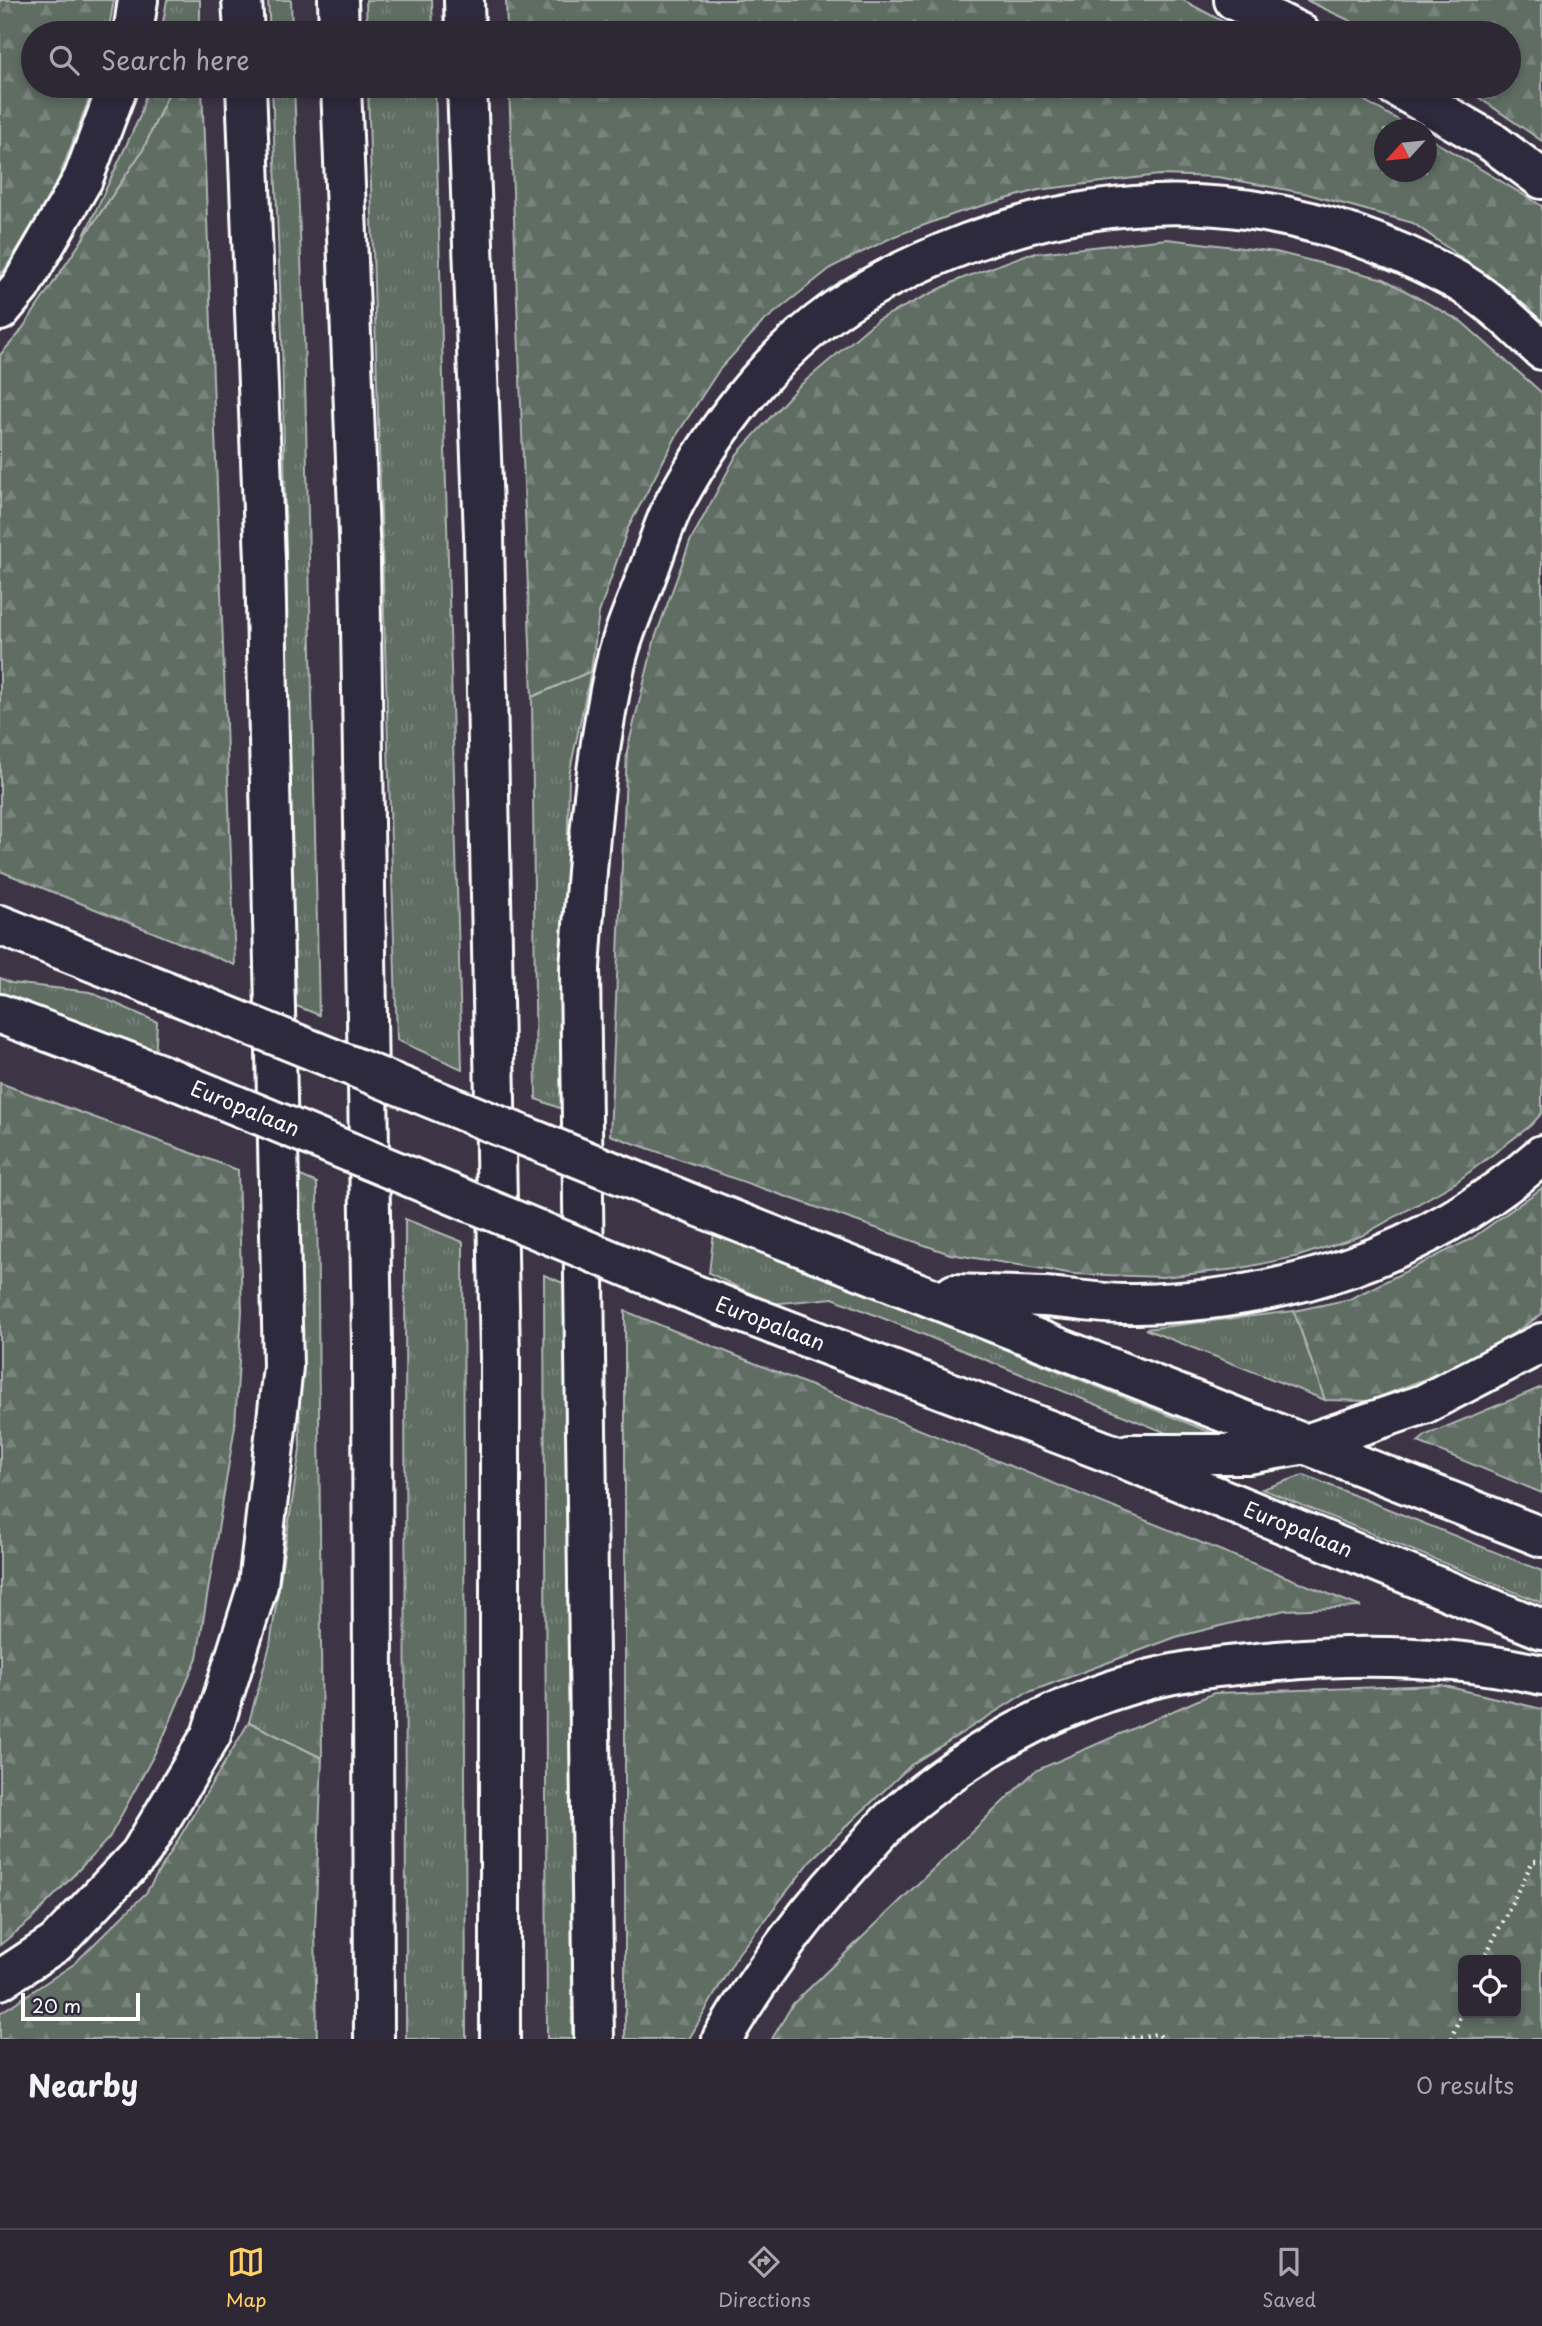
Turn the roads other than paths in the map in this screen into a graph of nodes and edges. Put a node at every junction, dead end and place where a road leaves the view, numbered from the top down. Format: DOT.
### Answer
graph roads {
  1 [pos="138,0"];
  2 [pos="243,0"];
  3 [pos="338,0"];
  4 [pos="464,0"];
  5 [pos="1234,0"];
  6 [pos="135,21"];
  7 [pos="244,21"];
  8 [pos="339,21"];
  9 [pos="465,21"];
  10 [pos="1276,21"];
  11 [pos="114,98"];
  12 [pos="246,98"];
  13 [pos="341,98"];
  14 [pos="467,98"];
  15 [pos="1416,98"];
  16 [pos="1542,179"];
  17 [pos="0,311"];
  18 [pos="1542,350"];
  19 [pos="0,925"];
  20 [pos="0,1014"];
  21 [pos="1542,1155"];
  22 [pos="925,1294"];
  23 [pos="1542,1343"];
  24 [pos="1306,1444"];
  25 [pos="1111,1454"];
  26 [pos="1542,1537"];
  27 [pos="1542,1629"];
  28 [pos="1542,1675"];
  29 [pos="0,1980"];
  30 [pos="374,2039"];
  31 [pos="500,2039"];
  32 [pos="594,2039"];
  33 [pos="722,2039"];
  1 -- 6 [label="highway"];
  2 -- 7 [label="highway"];
  3 -- 8 [label="highway"];
  4 -- 9 [label="highway"];
  5 -- 10 [label="highway"];
  11 -- 17 [label="highway"];
  12 -- 29 [label="highway"];
  13 -- 30 [label="highway"];
  14 -- 31 [label="highway"];
  15 -- 16 [label="highway"];
  18 -- 32 [label="highway"];
  19 -- 22 [label="highway, bridge"];
  20 -- 25 [label="highway, Europalaan, bridge"];
  21 -- 22 [label="highway"];
  22 -- 24 [label="highway"];
  23 -- 24 [label="highway"];
  24 -- 25 [label="highway"];
  24 -- 26 [label="highway"];
  25 -- 27 [label="highway, Europalaan"];
  28 -- 33 [label="highway"];
}
